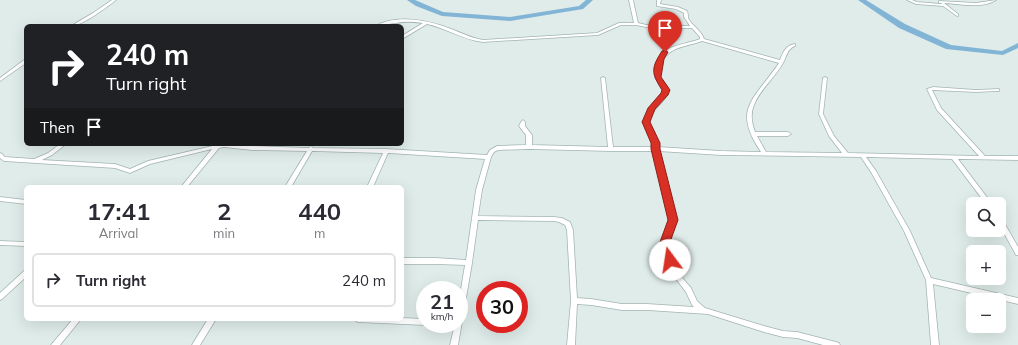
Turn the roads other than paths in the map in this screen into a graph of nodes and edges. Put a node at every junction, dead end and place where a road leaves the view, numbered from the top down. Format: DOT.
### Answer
graph roads {
  1 [pos="114,0"];
  2 [pos="632,0"];
  3 [pos="659,0"];
  4 [pos="909,0"];
  5 [pos="994,0"];
  6 [pos="939,1"];
  7 [pos="944,5"];
  8 [pos="956,15"];
  9 [pos="426,23"];
  10 [pos="76,24"];
  11 [pos="382,24"];
  12 [pos="636,24"];
  13 [pos="692,26"];
  14 [pos="404,37"];
  15 [pos="702,40"];
  16 [pos="794,45"];
  17 [pos="24,62"];
  18 [pos="781,62"];
  19 [pos="603,78"];
  20 [pos="825,78"];
  21 [pos="0,80"];
  22 [pos="997,90"];
  23 [pos="524,122"];
  24 [pos="753,134"];
  25 [pos="788,134"];
  26 [pos="60,146"];
  27 [pos="218,146"];
  28 [pos="530,147"];
  29 [pos="311,148"];
  30 [pos="611,149"];
  31 [pos="655,149"];
  32 [pos="386,151"];
  33 [pos="765,154"];
  34 [pos="846,155"];
  35 [pos="862,155"];
  36 [pos="488,157"];
  37 [pos="954,157"];
  38 [pos="983,157"];
  39 [pos="1018,158"];
  40 [pos="1,159"];
  41 [pos="34,161"];
  42 [pos="186,185"];
  43 [pos="289,185"];
  44 [pos="371,185"];
  45 [pos="984,197"];
  46 [pos="0,199"];
  47 [pos="24,202"];
  48 [pos="476,218"];
  49 [pos="1006,232"];
  50 [pos="0,243"];
  51 [pos="24,244"];
  52 [pos="1018,253"];
  53 [pos="404,261"];
  54 [pos="469,263"];
  55 [pos="24,275"];
  56 [pos="929,280"];
  57 [pos="466,281"];
  58 [pos="0,297"];
  59 [pos="574,301"];
  60 [pos="1018,302"];
  61 [pos="703,310"];
  62 [pos="75,321"];
  63 [pos="211,321"];
  64 [pos="403,321"];
  65 [pos="416,322"];
  66 [pos="457,333"];
  67 [pos="55,345"];
  68 [pos="196,345"];
  69 [pos="454,345"];
  70 [pos="571,345"];
  71 [pos="836,345"];
  72 [pos="935,345"];
  1 -- 10 [label="street"];
  2 -- 12 [label="street"];
  3 -- 13 [label="street"];
  4 -- 7 [label="street"];
  5 -- 6 [label="street"];
  6 -- 7 [label="street"];
  7 -- 8 [label="street"];
  9 -- 11 [label="street"];
  9 -- 12 [label="street"];
  9 -- 14 [label="street"];
  12 -- 13 [label="street"];
  13 -- 15 [label="street"];
  15 -- 18 [label="street"];
  15 -- 31 [label="street"];
  16 -- 18 [label="street"];
  17 -- 21 [label="street"];
  18 -- 24 [label="street"];
  19 -- 30 [label="street"];
  20 -- 34 [label="street"];
  22 -- 38 [label="street"];
  23 -- 28 [label="street"];
  24 -- 25 [label="street"];
  24 -- 33 [label="street"];
  26 -- 41 [label="street"];
  27 -- 29 [label="street"];
  27 -- 41 [label="street"];
  27 -- 42 [label="street"];
  28 -- 30 [label="street"];
  28 -- 36 [label="street"];
  29 -- 32 [label="street"];
  29 -- 43 [label="street"];
  30 -- 31 [label="street"];
  31 -- 33 [label="street"];
  31 -- 61 [label="street"];
  32 -- 36 [label="street"];
  32 -- 44 [label="street"];
  33 -- 34 [label="street"];
  34 -- 35 [label="street"];
  35 -- 37 [label="street"];
  35 -- 56 [label="street"];
  36 -- 48 [label="street"];
  37 -- 38 [label="street"];
  37 -- 45 [label="street"];
  38 -- 39 [label="street"];
  40 -- 41 [label="street"];
  46 -- 47 [label="street"];
  48 -- 54 [label="street"];
  48 -- 59 [label="street"];
  49 -- 52 [label="street"];
  50 -- 51 [label="street"];
  53 -- 54 [label="street"];
  54 -- 57 [label="street"];
  55 -- 58 [label="street"];
  56 -- 60 [label="street"];
  56 -- 72 [label="street"];
  59 -- 61 [label="street"];
  59 -- 70 [label="street"];
  61 -- 71 [label="street"];
  62 -- 67 [label="street"];
  63 -- 68 [label="street"];
  64 -- 65 [label="street"];
  66 -- 69 [label="street"];
}
